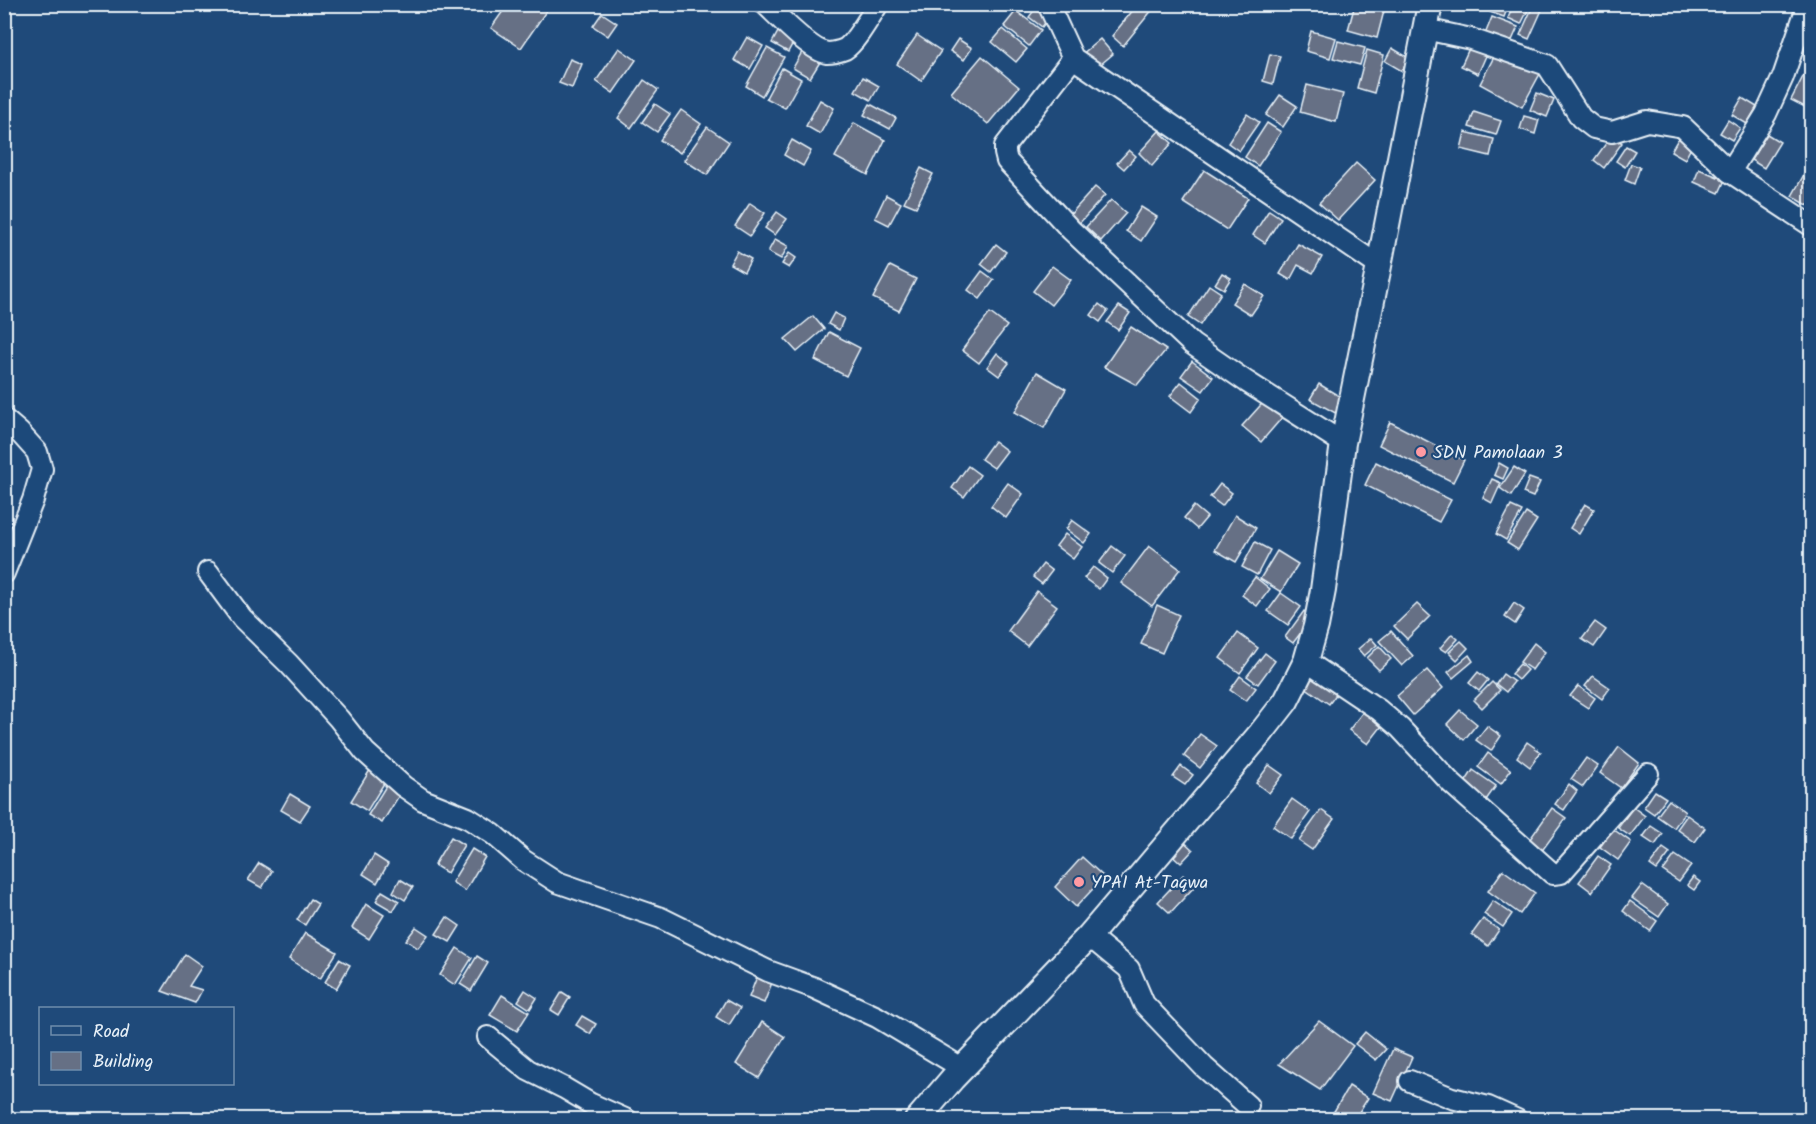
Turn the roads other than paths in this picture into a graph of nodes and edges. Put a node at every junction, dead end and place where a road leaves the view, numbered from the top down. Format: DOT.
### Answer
graph roads {
  1 [pos="765,4"];
  2 [pos="878,4"];
  3 [pos="1048,4"];
  4 [pos="1430,4"];
  5 [pos="1808,4"];
  6 [pos="1425,29"];
  7 [pos="1073,58"];
  8 [pos="1730,172"];
  9 [pos="1812,226"];
  10 [pos="1379,266"];
  11 [pos="4,419"];
  12 [pos="1343,443"];
  13 [pos="208,572"];
  14 [pos="4,573"];
  15 [pos="1306,661"];
  16 [pos="1648,774"];
  17 [pos="1089,936"];
  18 [pos="488,1038"];
  19 [pos="962,1068"];
  20 [pos="1410,1081"];
  21 [pos="1248,1106"];
  22 [pos="627,1119"];
  23 [pos="917,1119"];
  24 [pos="1517,1119"];
  1 -- 2 [label="street"];
  3 -- 7 [label="street"];
  4 -- 6 [label="street"];
  5 -- 8 [label="street"];
  6 -- 8 [label="street"];
  6 -- 10 [label="street"];
  7 -- 10 [label="street"];
  7 -- 12 [label="street"];
  8 -- 9 [label="street"];
  10 -- 12 [label="street"];
  11 -- 14 [label="street"];
  12 -- 15 [label="street"];
  13 -- 19 [label="street"];
  15 -- 16 [label="street"];
  15 -- 17 [label="street"];
  17 -- 19 [label="street"];
  17 -- 21 [label="street"];
  18 -- 22 [label="street"];
  19 -- 23 [label="street"];
  20 -- 24 [label="street"];
}
